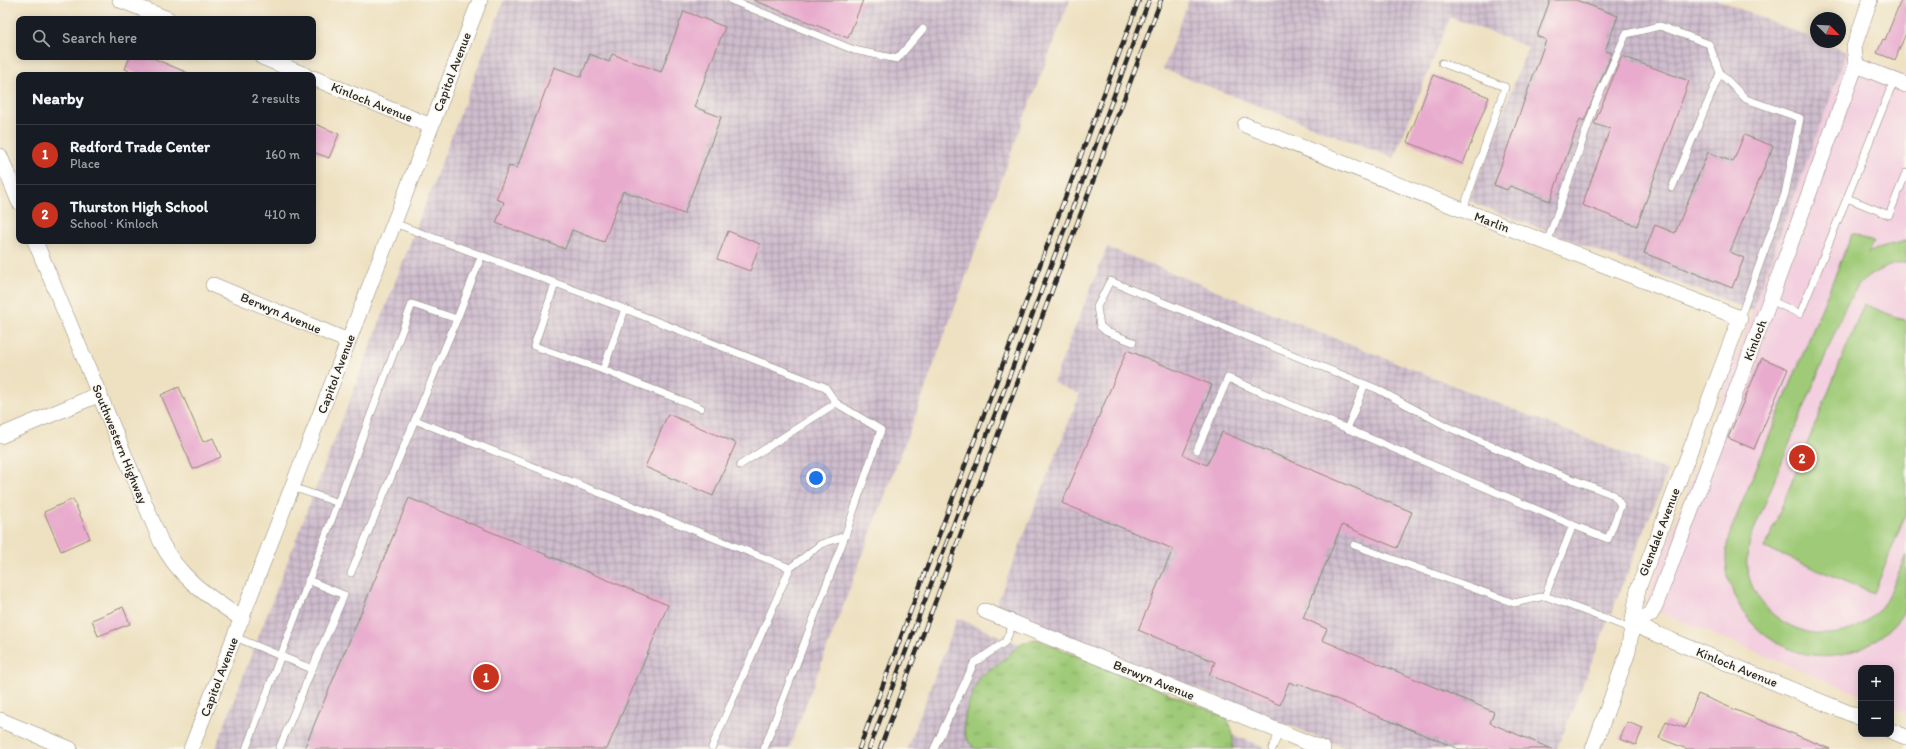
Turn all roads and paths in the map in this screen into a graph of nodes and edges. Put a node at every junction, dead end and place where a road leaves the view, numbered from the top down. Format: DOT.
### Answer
graph roads {
  1 [pos="120,0"];
  2 [pos="480,0"];
  3 [pos="731,0"];
  4 [pos="1870,0"];
  5 [pos="160,16"];
  6 [pos="923,29"];
  7 [pos="269,60"];
  8 [pos="1442,64"];
  9 [pos="1856,65"];
  10 [pos="298,72"];
  11 [pos="1720,73"];
  12 [pos="316,79"];
  13 [pos="1900,83"];
  14 [pos="1245,125"];
  15 [pos="431,126"];
  16 [pos="0,156"];
  17 [pos="1906,173"];
  18 [pos="1672,188"];
  19 [pos="16,195"];
  20 [pos="1847,198"];
  21 [pos="1463,210"];
  22 [pos="394,223"];
  23 [pos="1547,243"];
  24 [pos="36,244"];
  25 [pos="481,257"];
  26 [pos="555,284"];
  27 [pos="213,285"];
  28 [pos="1770,300"];
  29 [pos="625,310"];
  30 [pos="1740,318"];
  31 [pos="457,319"];
  32 [pos="348,342"];
  33 [pos="1133,342"];
  34 [pos="604,370"];
  35 [pos="1365,384"];
  36 [pos="100,394"];
  37 [pos="836,404"];
  38 [pos="701,408"];
  39 [pos="415,420"];
  40 [pos="1347,429"];
  41 [pos="0,436"];
  42 [pos="1197,450"];
  43 [pos="740,465"];
  44 [pos="292,487"];
  45 [pos="336,502"];
  46 [pos="1572,525"];
  47 [pos="845,536"];
  48 [pos="1354,545"];
  49 [pos="790,568"];
  50 [pos="351,573"];
  51 [pos="308,580"];
  52 [pos="1545,596"];
  53 [pos="986,611"];
  54 [pos="242,619"];
  55 [pos="1014,622"];
  56 [pos="1632,626"];
  57 [pos="235,636"];
  58 [pos="280,654"];
  59 [pos="312,668"];
  60 [pos="1858,717"];
  61 [pos="0,720"];
  62 [pos="1280,731"];
  63 [pos="1894,732"];
  64 [pos="1906,737"];
  65 [pos="712,747"];
  66 [pos="70,749"];
  67 [pos="191,749"];
  68 [pos="246,749"];
  69 [pos="279,749"];
  70 [pos="764,749"];
  71 [pos="934,749"];
  72 [pos="1272,749"];
  73 [pos="1323,749"];
  74 [pos="1594,749"];
  1 -- 5 [label="street"];
  2 -- 15 [label="street, Capitol Avenue"];
  3 -- 6 [label="lane"];
  4 -- 9 [label="street"];
  7 -- 10 [label="street"];
  8 -- 21 [label="lane"];
  9 -- 13 [label="street"];
  9 -- 28 [label="street, Kinloch"];
  11 -- 18 [label="lane"];
  11 -- 23 [label="lane"];
  11 -- 30 [label="lane"];
  12 -- 15 [label="street, Kinloch Avenue"];
  13 -- 20 [label="lane"];
  14 -- 21 [label="street, Marlin"];
  15 -- 22 [label="street, Capitol Avenue"];
  16 -- 19 [label="street"];
  17 -- 20 [label="lane"];
  20 -- 28 [label="lane"];
  21 -- 23 [label="street, Marlin"];
  22 -- 25 [label="lane"];
  22 -- 32 [label="street, Capitol Avenue"];
  23 -- 30 [label="street, Marlin"];
  24 -- 36 [label="street, Southwestern Highway"];
  25 -- 26 [label="lane"];
  25 -- 31 [label="lane"];
  26 -- 29 [label="lane"];
  26 -- 34 [label="lane"];
  27 -- 32 [label="street, Berwyn Avenue"];
  28 -- 56 [label="street, Kinloch"];
  29 -- 34 [label="lane"];
  29 -- 37 [label="lane"];
  30 -- 56 [label="street, Glendale Avenue"];
  31 -- 39 [label="lane"];
  31 -- 45 [label="lane"];
  32 -- 44 [label="street, Capitol Avenue"];
  33 -- 35 [label="lane"];
  34 -- 38 [label="lane"];
  35 -- 40 [label="lane"];
  35 -- 46 [label="lane"];
  36 -- 41 [label="street"];
  36 -- 54 [label="street, Southwestern Highway"];
  37 -- 43 [label="lane"];
  37 -- 47 [label="lane"];
  39 -- 49 [label="lane"];
  39 -- 50 [label="lane"];
  40 -- 42 [label="lane"];
  40 -- 46 [label="lane"];
  44 -- 45 [label="lane"];
  44 -- 54 [label="street, Capitol Avenue"];
  45 -- 51 [label="lane"];
  46 -- 52 [label="lane"];
  47 -- 49 [label="lane"];
  47 -- 70 [label="lane"];
  48 -- 52 [label="lane"];
  49 -- 65 [label="lane"];
  51 -- 58 [label="lane"];
  51 -- 59 [label="lane"];
  52 -- 56 [label="lane"];
  53 -- 55 [label="street, Berwyn Avenue"];
  54 -- 57 [label="street, Capitol Avenue"];
  55 -- 62 [label="street, Berwyn Avenue"];
  55 -- 71 [label="lane"];
  56 -- 60 [label="street, Kinloch Avenue"];
  56 -- 74 [label="street, Glendale Avenue"];
  57 -- 58 [label="lane"];
  57 -- 67 [label="street, Capitol Avenue"];
  58 -- 59 [label="lane"];
  58 -- 68 [label="lane"];
  59 -- 69 [label="lane"];
  61 -- 66 [label="street"];
  62 -- 72 [label="lane"];
  62 -- 73 [label="street, Berwyn Avenue"];
  63 -- 64 [label="street"];
}
